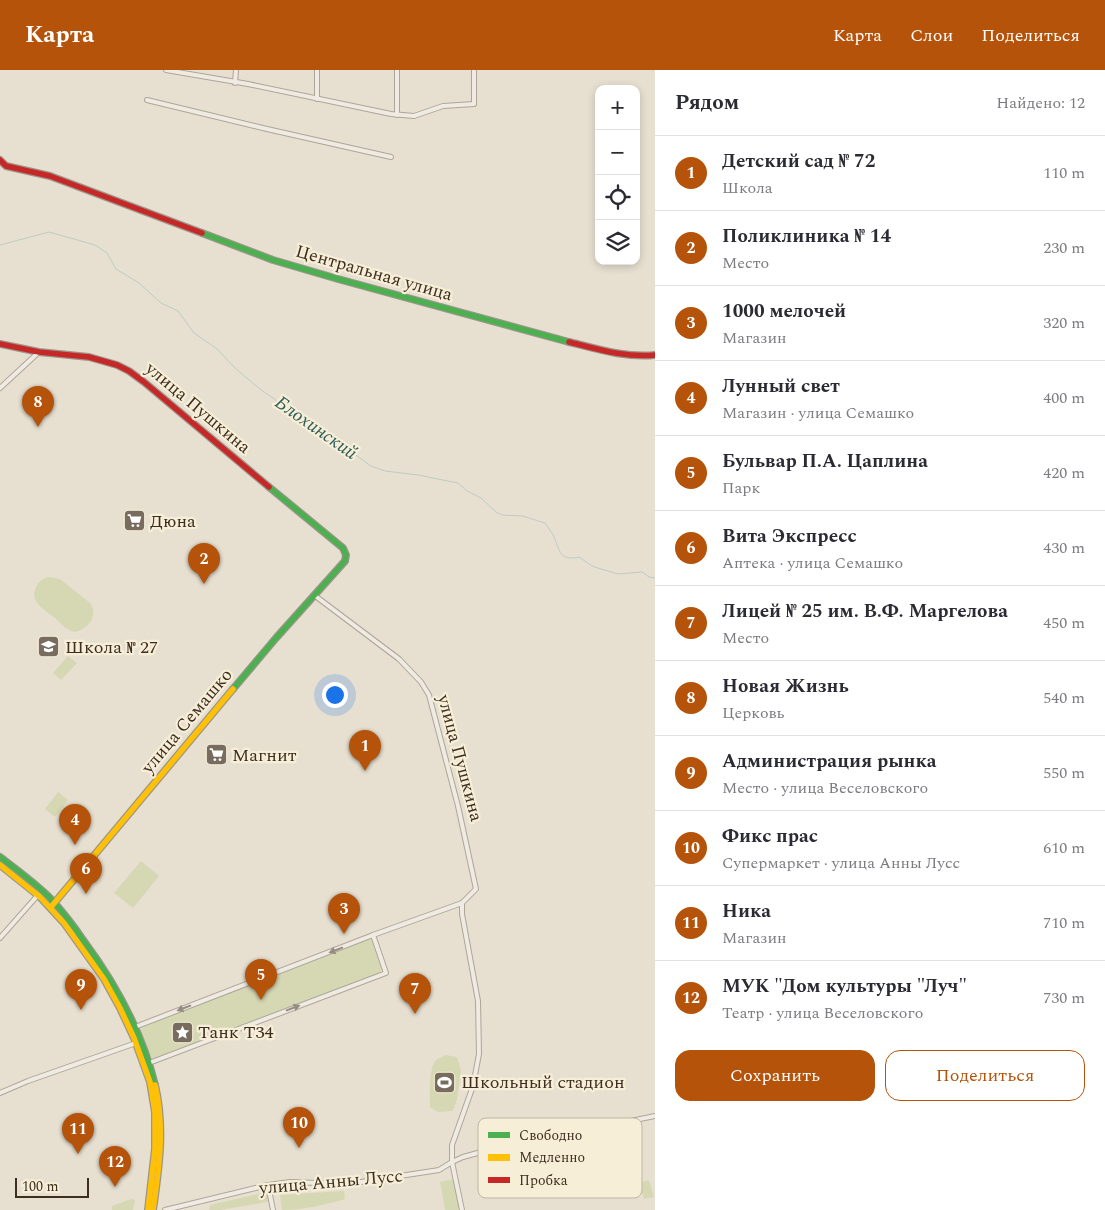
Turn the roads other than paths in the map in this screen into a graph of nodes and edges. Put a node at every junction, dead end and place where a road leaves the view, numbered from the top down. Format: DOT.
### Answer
graph roads {
  1 [pos="166,70"];
  2 [pos="236,70"];
  3 [pos="317,70"];
  4 [pos="397,70"];
  5 [pos="474,70"];
  6 [pos="236,83"];
  7 [pos="316,99"];
  8 [pos="148,100"];
  9 [pos="397,115"];
  10 [pos="391,158"];
  11 [pos="0,160"];
  12 [pos="0,344"];
  13 [pos="40,352"];
  14 [pos="655,355"];
  15 [pos="0,388"];
  16 [pos="346,555"];
  17 [pos="314,595"];
  18 [pos="0,857"];
  19 [pos="0,865"];
  20 [pos="38,895"];
  21 [pos="462,903"];
  22 [pos="52,905"];
  23 [pos="374,935"];
  24 [pos="0,938"];
  25 [pos="132,1028"];
  26 [pos="136,1043"];
  27 [pos="147,1064"];
  28 [pos="0,1093"];
  29 [pos="655,1116"];
  30 [pos="642,1119"];
  31 [pos="478,1153"];
  32 [pos="452,1162"];
  33 [pos="268,1184"];
  34 [pos="148,1210"];
  35 [pos="153,1210"];
  36 [pos="164,1210"];
  37 [pos="273,1210"];
  38 [pos="462,1210"];
  1 -- 6 [label="street"];
  2 -- 6 [label="street"];
  3 -- 7 [label="street"];
  4 -- 9 [label="street"];
  5 -- 9 [label="street"];
  6 -- 7 [label="street"];
  7 -- 9 [label="street"];
  8 -- 10 [label="street"];
  11 -- 14 [label="street, Центральная улица"];
  12 -- 13 [label="street, улица Пушкина"];
  13 -- 15 [label="street"];
  13 -- 16 [label="street, улица Пушкина"];
  16 -- 17 [label="street, улица Семашко"];
  17 -- 21 [label="street, улица Пушкина"];
  17 -- 22 [label="street, улица Семашко"];
  18 -- 22 [label="street"];
  19 -- 20 [label="street"];
  20 -- 22 [label="street"];
  20 -- 24 [label="street"];
  21 -- 23 [label="street"];
  21 -- 32 [label="street"];
  22 -- 25 [label="street"];
  23 -- 25 [label="street, one-way"];
  27 -- 23 [label="street, one-way"];
  25 -- 26 [label="street"];
  25 -- 27 [label="street"];
  26 -- 27 [label="street"];
  26 -- 28 [label="street"];
  27 -- 34 [label="street"];
  27 -- 35 [label="street"];
  29 -- 30 [label="street"];
  31 -- 32 [label="street"];
  32 -- 33 [label="street, улица Анны Лусс"];
  32 -- 38 [label="street"];
  33 -- 36 [label="street, улица Анны Лусс"];
  33 -- 37 [label="street"];
}
